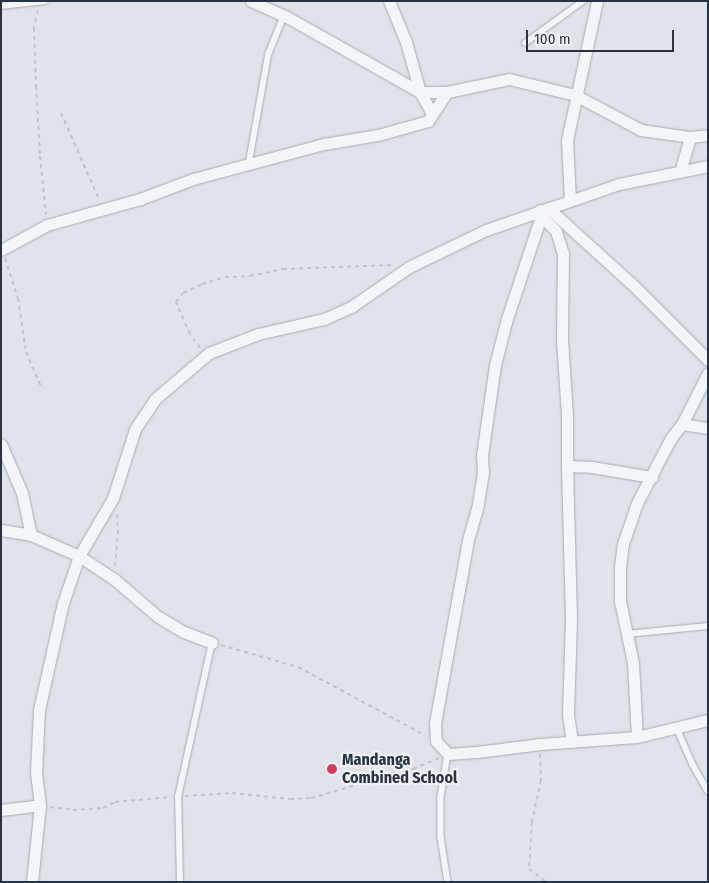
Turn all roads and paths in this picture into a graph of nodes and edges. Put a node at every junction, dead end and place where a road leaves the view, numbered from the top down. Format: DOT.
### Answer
graph roads {
  1 [pos="251,1"];
  2 [pos="389,1"];
  3 [pos="582,1"];
  4 [pos="597,1"];
  5 [pos="43,2"];
  6 [pos="1,6"];
  7 [pos="284,15"];
  8 [pos="526,43"];
  9 [pos="420,92"];
  10 [pos="447,92"];
  11 [pos="575,95"];
  12 [pos="61,113"];
  13 [pos="432,114"];
  14 [pos="708,135"];
  15 [pos="690,137"];
  16 [pos="249,162"];
  17 [pos="708,166"];
  18 [pos="680,172"];
  19 [pos="570,200"];
  20 [pos="101,208"];
  21 [pos="543,211"];
  22 [pos="47,225"];
  23 [pos="1,251"];
  24 [pos="397,264"];
  25 [pos="207,355"];
  26 [pos="708,360"];
  27 [pos="708,372"];
  28 [pos="42,389"];
  29 [pos="682,424"];
  30 [pos="708,428"];
  31 [pos="1,444"];
  32 [pos="567,466"];
  33 [pos="652,477"];
  34 [pos="113,498"];
  35 [pos="1,530"];
  36 [pos="31,535"];
  37 [pos="79,556"];
  38 [pos="114,579"];
  39 [pos="708,626"];
  40 [pos="627,634"];
  41 [pos="212,643"];
  42 [pos="708,720"];
  43 [pos="677,728"];
  44 [pos="637,737"];
  45 [pos="436,741"];
  46 [pos="572,742"];
  47 [pos="540,744"];
  48 [pos="448,754"];
  49 [pos="708,791"];
  50 [pos="178,797"];
  51 [pos="40,805"];
  52 [pos="1,810"];
  53 [pos="32,882"];
  54 [pos="180,882"];
  55 [pos="448,882"];
  56 [pos="546,882"];
  1 -- 7 [label="street"];
  2 -- 9 [label="street"];
  3 -- 8 [label="lane"];
  4 -- 11 [label="street"];
  5 -- 6 [label="lane"];
  5 -- 22 [label="path"];
  7 -- 9 [label="street"];
  7 -- 16 [label="lane"];
  9 -- 10 [label="street"];
  9 -- 13 [label="street"];
  10 -- 11 [label="street"];
  10 -- 13 [label="street"];
  11 -- 15 [label="street"];
  11 -- 19 [label="street"];
  12 -- 20 [label="path"];
  13 -- 16 [label="street"];
  14 -- 15 [label="street"];
  15 -- 18 [label="street"];
  16 -- 20 [label="street"];
  17 -- 18 [label="street"];
  18 -- 19 [label="street"];
  19 -- 21 [label="street"];
  20 -- 22 [label="street"];
  21 -- 25 [label="street"];
  21 -- 26 [label="street"];
  21 -- 32 [label="street"];
  21 -- 45 [label="street"];
  22 -- 23 [label="street"];
  23 -- 28 [label="path"];
  24 -- 25 [label="path"];
  25 -- 34 [label="street"];
  27 -- 29 [label="street"];
  29 -- 30 [label="street"];
  29 -- 33 [label="street"];
  31 -- 36 [label="street"];
  32 -- 33 [label="street"];
  32 -- 46 [label="street"];
  33 -- 40 [label="street"];
  34 -- 37 [label="street"];
  34 -- 38 [label="path"];
  35 -- 36 [label="street"];
  36 -- 37 [label="street"];
  37 -- 38 [label="street"];
  37 -- 51 [label="street"];
  38 -- 41 [label="street"];
  39 -- 40 [label="lane"];
  40 -- 44 [label="street"];
  41 -- 45 [label="path"];
  41 -- 50 [label="lane"];
  42 -- 43 [label="street"];
  43 -- 44 [label="street"];
  43 -- 49 [label="lane"];
  44 -- 46 [label="street"];
  45 -- 48 [label="street"];
  46 -- 47 [label="street"];
  47 -- 48 [label="street"];
  47 -- 56 [label="path"];
  48 -- 50 [label="path"];
  48 -- 55 [label="lane"];
  50 -- 51 [label="path"];
  50 -- 54 [label="lane"];
  51 -- 52 [label="street"];
  51 -- 53 [label="street"];
}
